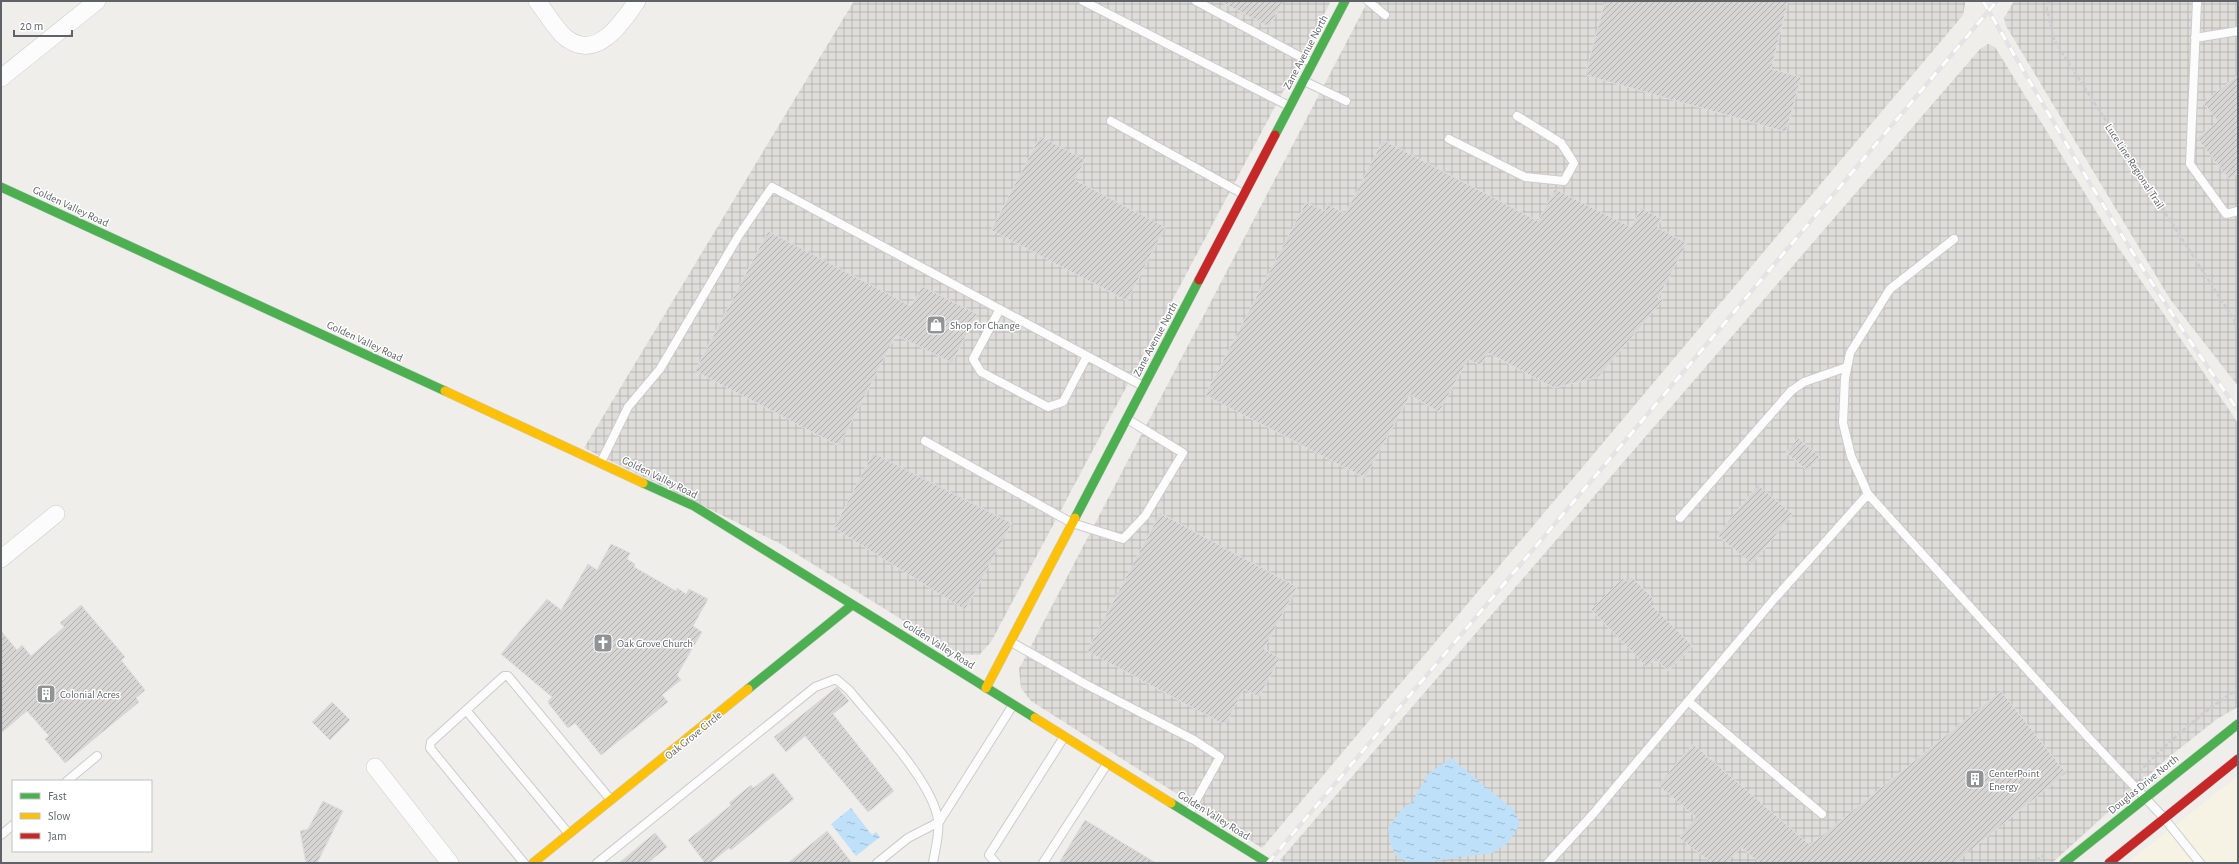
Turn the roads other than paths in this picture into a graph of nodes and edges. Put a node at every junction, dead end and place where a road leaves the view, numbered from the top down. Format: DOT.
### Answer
graph roads {
  1 [pos="97,1"];
  2 [pos="538,1"];
  3 [pos="637,1"];
  4 [pos="1083,1"];
  5 [pos="1196,1"];
  6 [pos="1345,1"];
  7 [pos="1368,1"];
  8 [pos="2196,1"];
  9 [pos="1385,15"];
  10 [pos="2238,31"];
  11 [pos="2195,38"];
  12 [pos="1312,63"];
  13 [pos="1,78"];
  14 [pos="1303,81"];
  15 [pos="1346,101"];
  16 [pos="1290,106"];
  17 [pos="1518,116"];
  18 [pos="1111,121"];
  19 [pos="1449,139"];
  20 [pos="1,187"];
  21 [pos="1244,194"];
  22 [pos="2238,210"];
  23 [pos="1954,239"];
  24 [pos="1000,309"];
  25 [pos="1087,356"];
  26 [pos="1847,368"];
  27 [pos="1143,386"];
  28 [pos="1126,419"];
  29 [pos="925,441"];
  30 [pos="601,462"];
  31 [pos="1868,494"];
  32 [pos="56,514"];
  33 [pos="1680,518"];
  34 [pos="1072,523"];
  35 [pos="1,559"];
  36 [pos="852,605"];
  37 [pos="1010,642"];
  38 [pos="986,688"];
  39 [pos="1688,701"];
  40 [pos="1014,704"];
  41 [pos="466,710"];
  42 [pos="2238,724"];
  43 [pos="1064,736"];
  44 [pos="97,756"];
  45 [pos="2238,759"];
  46 [pos="1107,763"];
  47 [pos="374,767"];
  48 [pos="68,780"];
  49 [pos="2145,798"];
  50 [pos="611,801"];
  51 [pos="1188,814"];
  52 [pos="1822,814"];
  53 [pos="2164,818"];
  54 [pos="939,822"];
  55 [pos="12,826"];
  56 [pos="569,834"];
  57 [pos="1,835"];
  58 [pos="450,863"];
  59 [pos="524,863"];
  60 [pos="533,863"];
  61 [pos="597,863"];
  62 [pos="877,863"];
  63 [pos="933,863"];
  64 [pos="996,863"];
  65 [pos="1043,863"];
  66 [pos="1268,863"];
  67 [pos="1548,863"];
  68 [pos="2064,863"];
  69 [pos="2109,863"];
  70 [pos="2200,863"];
  1 -- 13 [label="street"];
  2 -- 3 [label="street"];
  4 -- 16 [label="lane"];
  5 -- 12 [label="lane"];
  6 -- 12 [label="street, Zane Avenue North"];
  7 -- 9 [label="lane"];
  8 -- 11 [label="lane"];
  10 -- 11 [label="lane"];
  11 -- 22 [label="lane"];
  12 -- 14 [label="street, Zane Avenue North"];
  14 -- 15 [label="lane"];
  14 -- 16 [label="street, Zane Avenue North"];
  16 -- 21 [label="street, Zane Avenue North"];
  17 -- 19 [label="lane"];
  18 -- 21 [label="lane"];
  20 -- 30 [label="street, Golden Valley Road"];
  21 -- 27 [label="street, Zane Avenue North"];
  23 -- 26 [label="lane"];
  24 -- 25 [label="lane"];
  24 -- 25 [label="lane"];
  24 -- 30 [label="lane"];
  25 -- 27 [label="lane"];
  26 -- 31 [label="lane"];
  26 -- 33 [label="lane"];
  27 -- 28 [label="street, Zane Avenue North"];
  28 -- 34 [label="street, Zane Avenue North"];
  28 -- 34 [label="lane"];
  29 -- 34 [label="lane"];
  30 -- 36 [label="street, Golden Valley Road"];
  31 -- 39 [label="lane"];
  31 -- 49 [label="lane"];
  32 -- 35 [label="street"];
  34 -- 37 [label="street, Zane Avenue North"];
  36 -- 38 [label="street, Golden Valley Road"];
  36 -- 50 [label="street, Oak Grove Circle"];
  37 -- 38 [label="street, Zane Avenue North"];
  37 -- 51 [label="lane"];
  38 -- 40 [label="street, Golden Valley Road"];
  39 -- 52 [label="lane"];
  39 -- 67 [label="lane"];
  40 -- 43 [label="street, Golden Valley Road"];
  40 -- 54 [label="lane"];
  41 -- 50 [label="lane"];
  41 -- 56 [label="lane"];
  41 -- 59 [label="lane"];
  42 -- 49 [label="street, Douglas Drive North"];
  43 -- 46 [label="street, Golden Valley Road"];
  43 -- 64 [label="lane"];
  44 -- 48 [label="lane"];
  45 -- 53 [label="street"];
  46 -- 51 [label="street, Golden Valley Road"];
  46 -- 65 [label="lane"];
  47 -- 58 [label="street"];
  49 -- 53 [label="lane"];
  49 -- 68 [label="street, Douglas Drive North"];
  50 -- 56 [label="street, Oak Grove Circle"];
  51 -- 66 [label="street, Golden Valley Road"];
  53 -- 69 [label="street"];
  53 -- 70 [label="lane"];
  54 -- 61 [label="lane"];
  54 -- 62 [label="lane"];
  54 -- 63 [label="lane"];
  55 -- 57 [label="lane"];
  56 -- 60 [label="street, Oak Grove Circle"];
}
